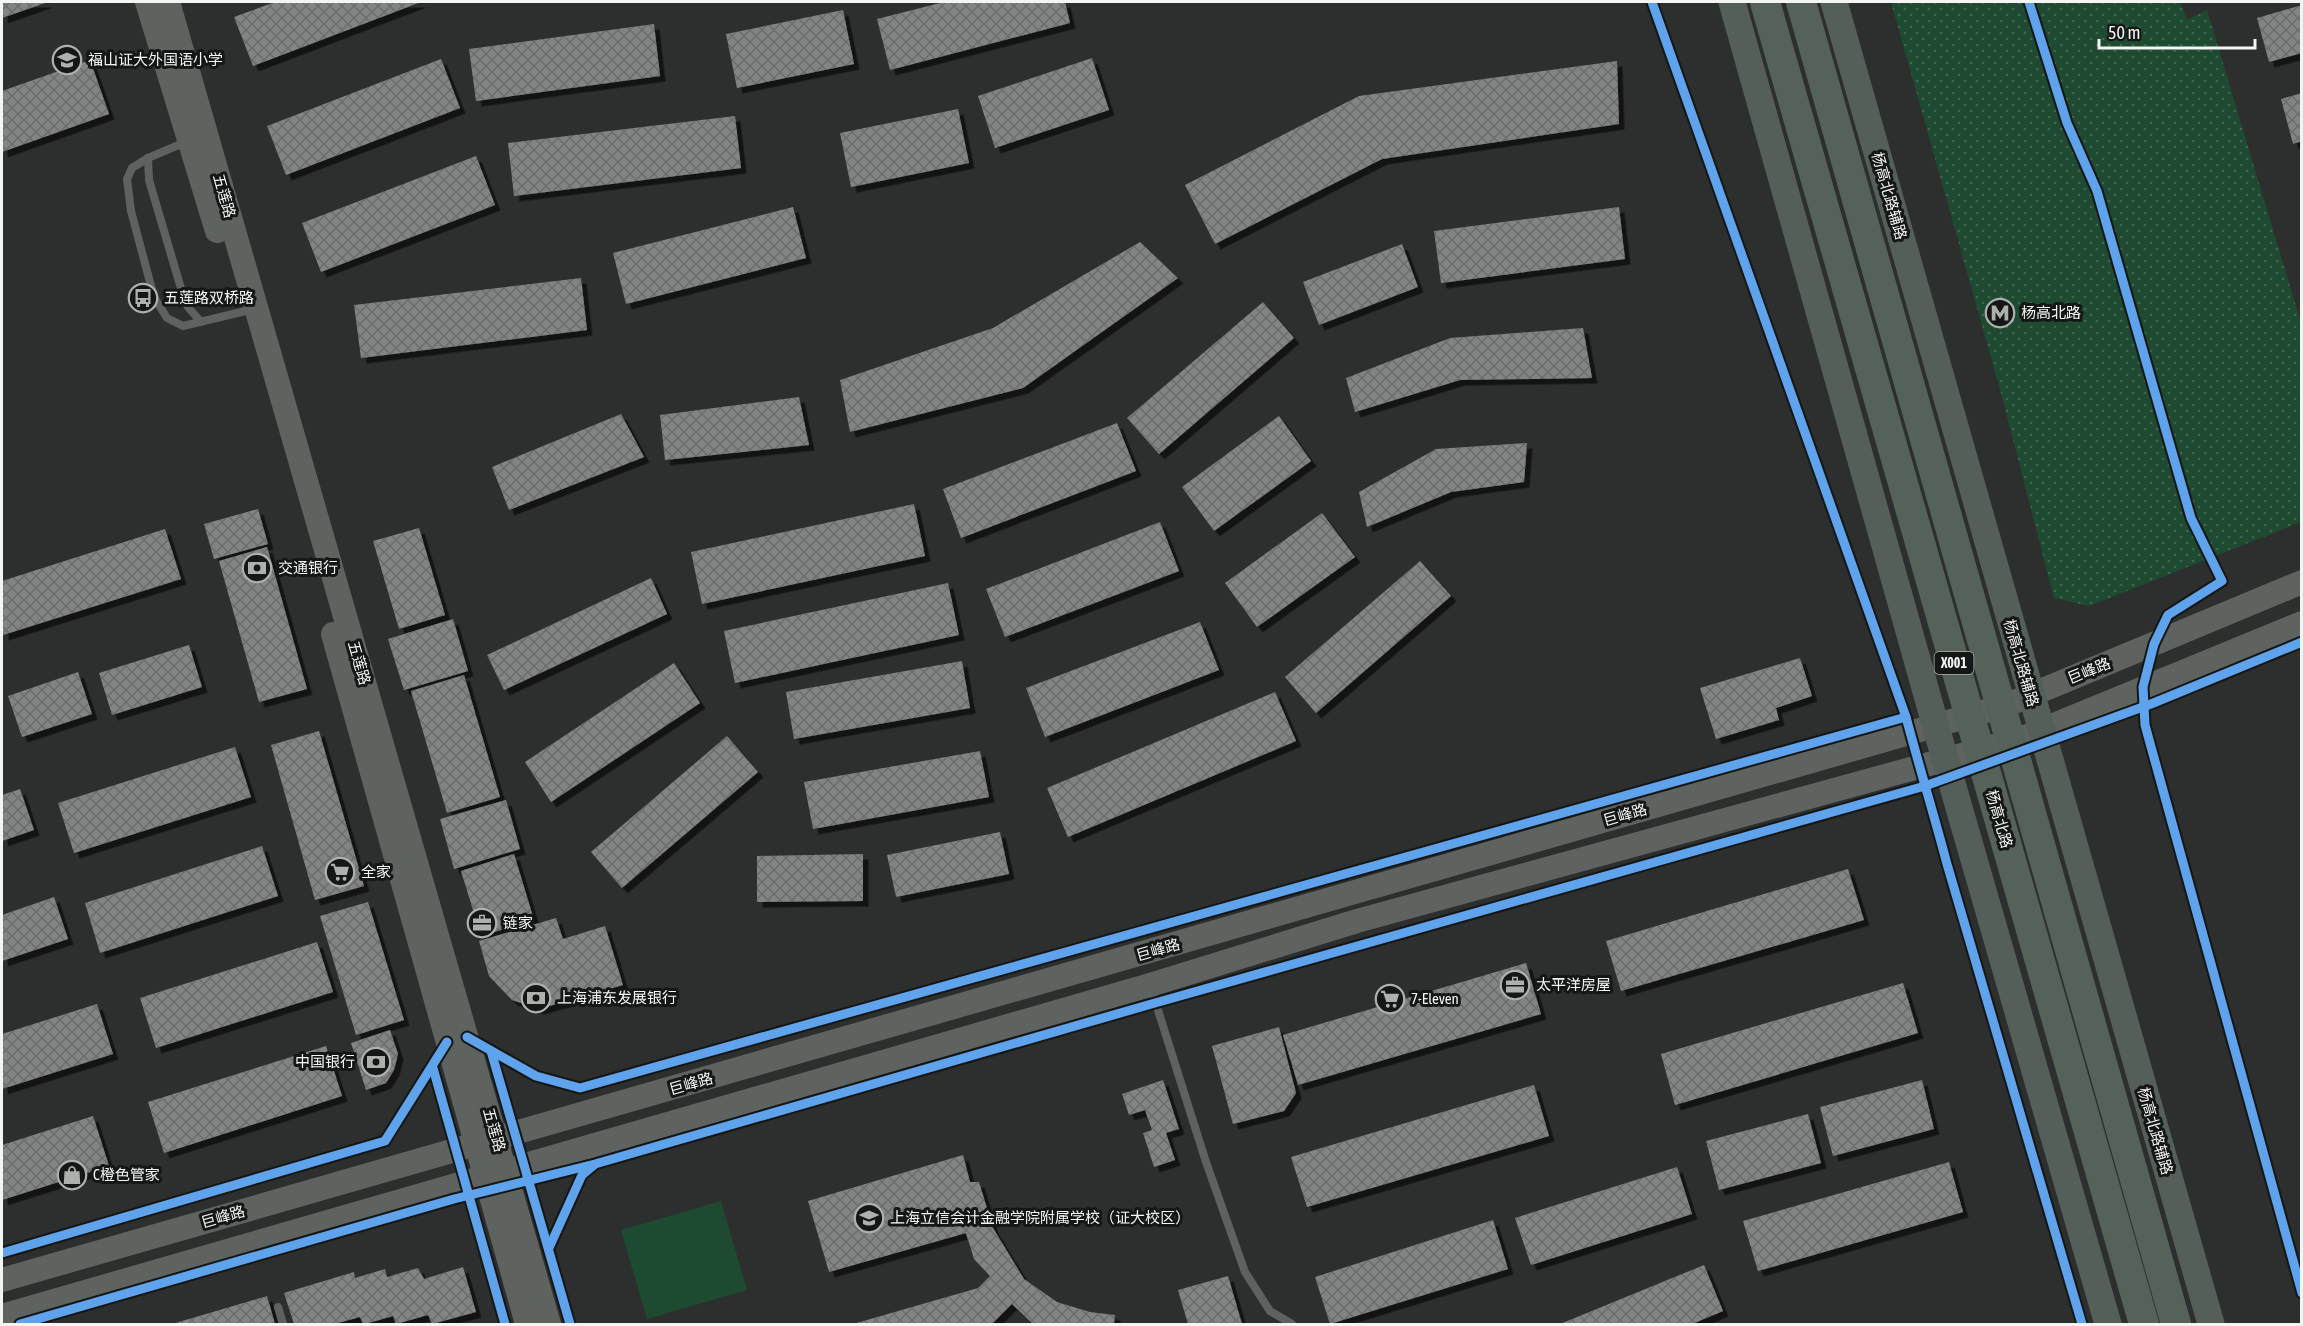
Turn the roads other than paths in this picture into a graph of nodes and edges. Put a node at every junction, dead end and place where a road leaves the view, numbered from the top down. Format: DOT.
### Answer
graph roads {
  1 [pos="147,2"];
  2 [pos="168,2"];
  3 [pos="1732,2"];
  4 [pos="1765,2"];
  5 [pos="1801,2"];
  6 [pos="1834,2"];
  7 [pos="198,135"];
  8 [pos="147,158"];
  9 [pos="249,311"];
  10 [pos="201,322"];
  11 [pos="2301,582"];
  12 [pos="2301,623"];
  13 [pos="2030,695"];
  14 [pos="1936,725"];
  15 [pos="2041,732"];
  16 [pos="1945,759"];
  17 [pos="1150,985"];
  18 [pos="486,1142"];
  19 [pos="495,1174"];
  20 [pos="2,1280"];
  21 [pos="278,1307"];
  22 [pos="2,1316"];
  23 [pos="283,1324"];
  24 [pos="527,1324"];
  25 [pos="549,1324"];
  26 [pos="1292,1324"];
  27 [pos="2108,1324"];
  28 [pos="2144,1324"];
  29 [pos="2176,1324"];
  30 [pos="2211,1324"];
  1 -- 7 [label="main road, 五莲路"];
  2 -- 7 [label="main road, 五莲路"];
  3 -- 14 [label="main road, X001"];
  4 -- 28 [label="highway, 杨高北路 / X001"];
  5 -- 29 [label="highway, X001"];
  6 -- 13 [label="main road, 杨高北路辅路"];
  7 -- 8 [label="lane"];
  7 -- 9 [label="main road, 五莲路"];
  8 -- 10 [label="lane"];
  8 -- 10 [label="lane"];
  9 -- 10 [label="lane"];
  9 -- 18 [label="main road, 五莲路"];
  11 -- 13 [label="main road, 巨峰路"];
  12 -- 15 [label="main road, 巨峰路"];
  13 -- 14 [label="main road, 巨峰路"];
  13 -- 15 [label="main road, 杨高北路辅路"];
  14 -- 16 [label="main road, X001"];
  14 -- 18 [label="main road, 巨峰路"];
  15 -- 16 [label="main road, 巨峰路"];
  15 -- 30 [label="main road, 杨高北路辅路"];
  16 -- 17 [label="main road, 巨峰路"];
  16 -- 27 [label="main road, X001"];
  17 -- 19 [label="main road, 巨峰路"];
  17 -- 26 [label="lane"];
  18 -- 19 [label="main road, 五莲路"];
  18 -- 20 [label="main road, 巨峰路"];
  19 -- 22 [label="main road, 巨峰路"];
  19 -- 24 [label="main road, 五莲路"];
  19 -- 25 [label="main road, 五莲路"];
  21 -- 23 [label="lane"];
}
